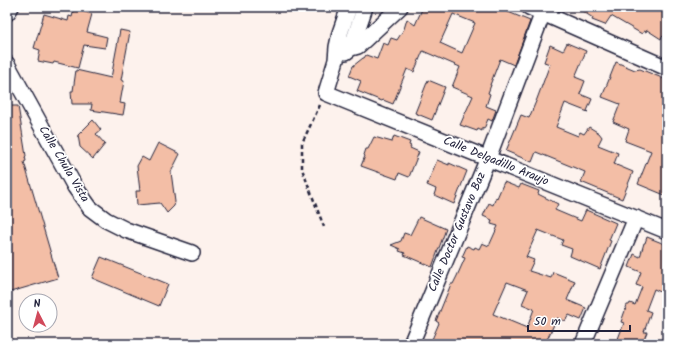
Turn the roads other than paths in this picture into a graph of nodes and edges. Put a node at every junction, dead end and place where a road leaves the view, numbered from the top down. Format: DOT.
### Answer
graph roads {
  1 [pos="11,7"];
  2 [pos="349,7"];
  3 [pos="365,7"];
  4 [pos="400,7"];
  5 [pos="539,9"];
  6 [pos="7,13"];
  7 [pos="341,52"];
  8 [pos="7,64"];
  9 [pos="667,68"];
  10 [pos="488,158"];
  11 [pos="636,218"];
  12 [pos="667,231"];
  13 [pos="192,253"];
  14 [pos="411,344"];
  15 [pos="583,344"];
  1 -- 6 [label="street"];
  2 -- 7 [label="street"];
  3 -- 7 [label="street"];
  4 -- 7 [label="street"];
  5 -- 9 [label="street"];
  5 -- 10 [label="street, Calle Doctor Gustavo Baz"];
  7 -- 10 [label="street, Calle Delgadillo Araujo"];
  8 -- 13 [label="street, Calle Chula Vista"];
  10 -- 11 [label="street, Calle Delgadillo Araujo"];
  10 -- 14 [label="street, Calle Doctor Gustavo Baz"];
  11 -- 12 [label="street, Calle Delgadillo Araujo"];
  11 -- 15 [label="street"];
}
